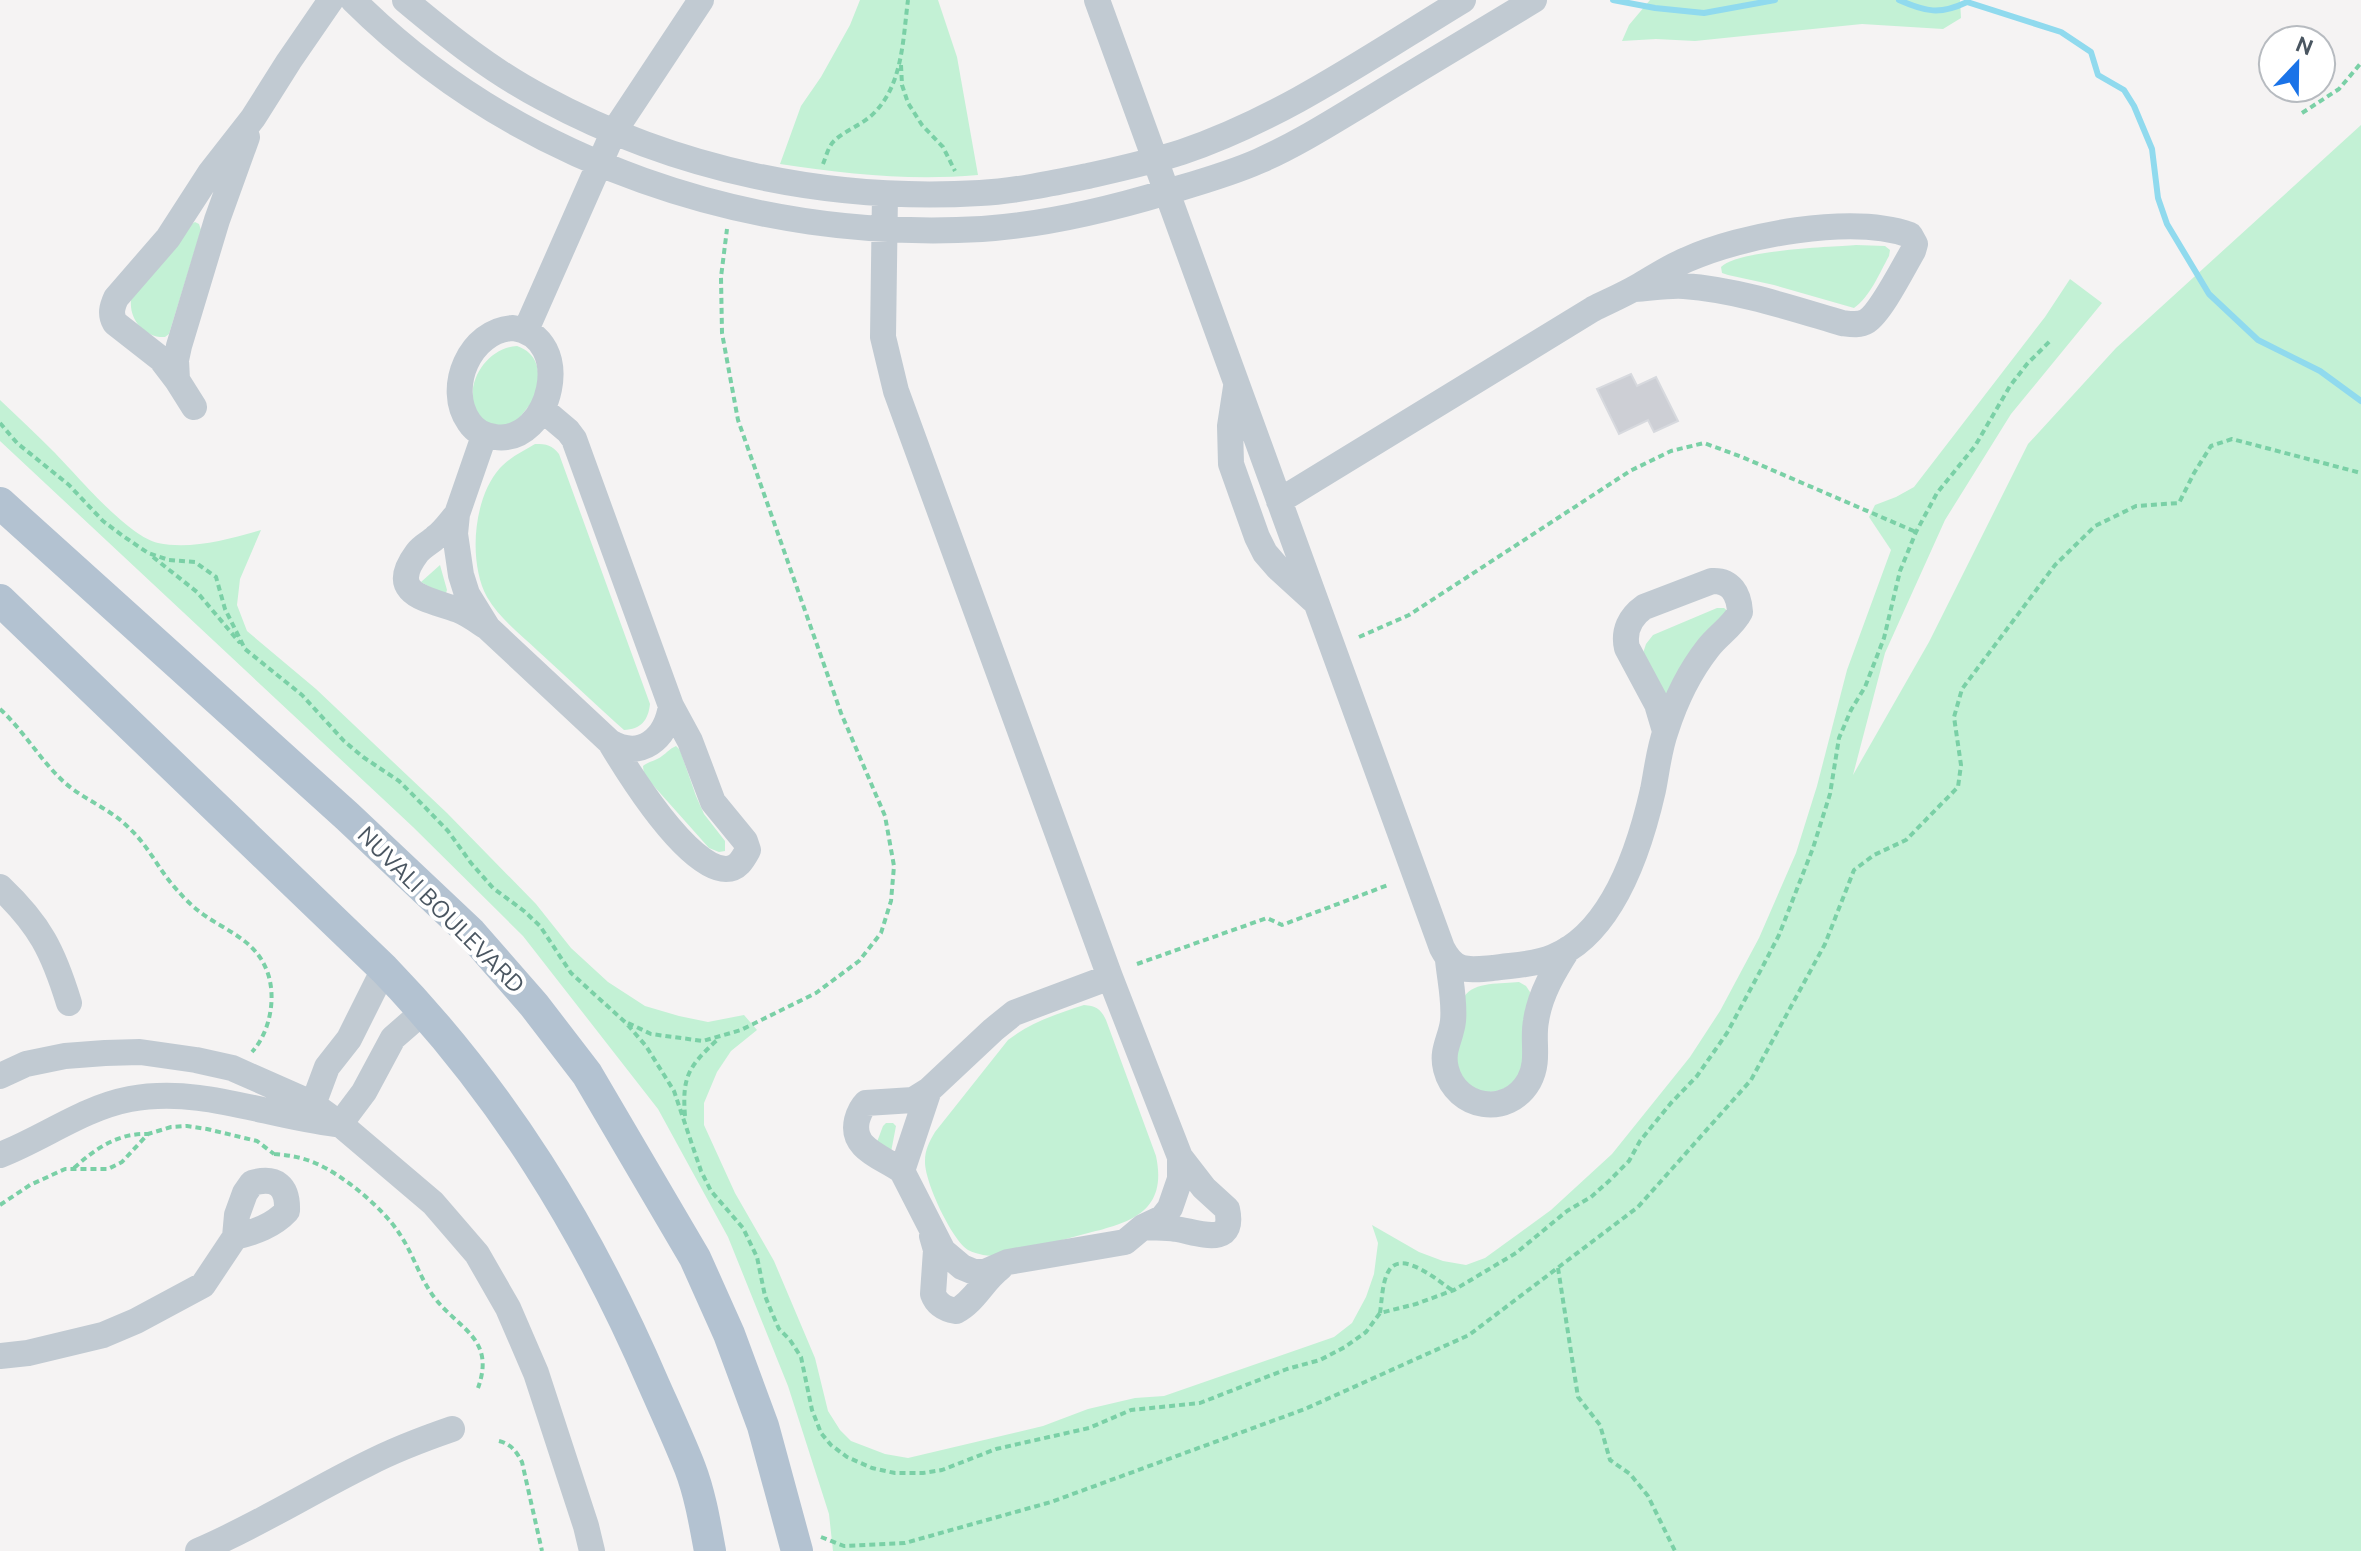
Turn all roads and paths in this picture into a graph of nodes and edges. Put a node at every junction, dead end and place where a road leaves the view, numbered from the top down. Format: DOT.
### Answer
graph roads {
  1 [pos="331,0"];
  2 [pos="353,0"];
  3 [pos="405,0"];
  4 [pos="701,0"];
  5 [pos="908,0"];
  6 [pos="1097,0"];
  7 [pos="1463,0"];
  8 [pos="1534,0"];
  9 [pos="900,58"];
  10 [pos="2361,63"];
  11 [pos="2302,113"];
  12 [pos="253,118"];
  13 [pos="613,133"];
  14 [pos="1154,160"];
  15 [pos="599,163"];
  16 [pos="823,164"];
  17 [pos="955,171"];
  18 [pos="1167,192"];
  19 [pos="885,194"];
  20 [pos="188,207"];
  21 [pos="217,220"];
  22 [pos="727,229"];
  23 [pos="883,229"];
  24 [pos="1635,289"];
  25 [pos="526,330"];
  26 [pos="177,380"];
  27 [pos="1236,383"];
  28 [pos="194,407"];
  29 [pos="542,409"];
  30 [pos="484,436"];
  31 [pos="2361,473"];
  32 [pos="1279,501"];
  33 [pos="0,503"];
  34 [pos="457,514"];
  35 [pos="1916,532"];
  36 [pos="148,553"];
  37 [pos="0,600"];
  38 [pos="1316,602"];
  39 [pos="488,628"];
  40 [pos="1359,637"];
  41 [pos="245,649"];
  42 [pos="671,706"];
  43 [pos="0,709"];
  44 [pos="1665,731"];
  45 [pos="610,742"];
  46 [pos="1388,885"];
  47 [pos="0,887"];
  48 [pos="1568,949"];
  49 [pos="1448,960"];
  50 [pos="1137,964"];
  51 [pos="384,969"];
  52 [pos="1110,977"];
  53 [pos="69,1003"];
  54 [pos="424,1011"];
  55 [pos="626,1023"];
  56 [pos="718,1038"];
  57 [pos="250,1054"];
  58 [pos="0,1076"];
  59 [pos="929,1090"];
  60 [pos="309,1112"];
  61 [pos="686,1123"];
  62 [pos="340,1124"];
  63 [pos="148,1134"];
  64 [pos="274,1154"];
  65 [pos="0,1155"];
  66 [pos="1180,1157"];
  67 [pos="275,1162"];
  68 [pos="74,1168"];
  69 [pos="902,1171"];
  70 [pos="0,1205"];
  71 [pos="1143,1227"];
  72 [pos="930,1229"];
  73 [pos="235,1237"];
  74 [pos="1008,1262"];
  75 [pos="1558,1267"];
  76 [pos="1454,1290"];
  77 [pos="1380,1313"];
  78 [pos="0,1356"];
  79 [pos="478,1388"];
  80 [pos="452,1429"];
  81 [pos="499,1441"];
  82 [pos="795,1540"];
  83 [pos="844,1546"];
  84 [pos="198,1551"];
  85 [pos="542,1551"];
  86 [pos="592,1551"];
  87 [pos="710,1551"];
  88 [pos="849,1551"];
  89 [pos="1675,1551"];
  1 -- 12 [label="street"];
  2 -- 15 [label="street"];
  3 -- 13 [label="street"];
  4 -- 13 [label="street"];
  5 -- 9 [label="path"];
  6 -- 14 [label="street"];
  7 -- 14 [label="street"];
  8 -- 18 [label="street"];
  9 -- 16 [label="path"];
  9 -- 17 [label="path"];
  10 -- 11 [label="path"];
  12 -- 20 [label="street"];
  12 -- 21 [label="street"];
  13 -- 15 [label="street"];
  13 -- 19 [label="street"];
  14 -- 18 [label="street"];
  14 -- 19 [label="street"];
  15 -- 23 [label="street"];
  15 -- 25 [label="street"];
  18 -- 23 [label="street"];
  18 -- 27 [label="street"];
  19 -- 23 [label="street"];
  20 -- 21 [label="street"];
  20 -- 26 [label="street"];
  21 -- 26 [label="street"];
  22 -- 56 [label="path"];
  23 -- 52 [label="street"];
  24 -- 24 [label="street"];
  24 -- 32 [label="street"];
  25 -- 29 [label="street"];
  25 -- 30 [label="street"];
  26 -- 28 [label="street"];
  27 -- 32 [label="street"];
  27 -- 38 [label="street"];
  29 -- 30 [label="street"];
  29 -- 42 [label="street"];
  30 -- 34 [label="street"];
  31 -- 75 [label="path"];
  32 -- 38 [label="street"];
  33 -- 82 [label="main road, NUVALI BOULEVARD"];
  34 -- 39 [label="street"];
  34 -- 39 [label="street"];
  35 -- 40 [label="path"];
  36 -- 41 [label="path"];
  37 -- 51 [label="main road"];
  38 -- 49 [label="street"];
  39 -- 45 [label="street"];
  42 -- 45 [label="street"];
  42 -- 45 [label="street"];
  43 -- 57 [label="path"];
  44 -- 44 [label="street"];
  44 -- 48 [label="street"];
  46 -- 50 [label="path"];
  47 -- 53 [label="street"];
  48 -- 49 [label="street"];
  48 -- 49 [label="street"];
  51 -- 54 [label="main road"];
  51 -- 60 [label="street"];
  52 -- 59 [label="street"];
  52 -- 66 [label="street"];
  54 -- 62 [label="street"];
  54 -- 87 [label="main road"];
  55 -- 56 [label="path"];
  56 -- 61 [label="path"];
  58 -- 60 [label="street"];
  59 -- 69 [label="street"];
  59 -- 69 [label="street"];
  60 -- 62 [label="street"];
  60 -- 65 [label="street"];
  62 -- 86 [label="street"];
  63 -- 64 [label="path"];
  63 -- 68 [label="path"];
  63 -- 68 [label="path"];
  64 -- 67 [label="path"];
  64 -- 79 [label="path"];
  66 -- 71 [label="street"];
  66 -- 71 [label="street"];
  68 -- 70 [label="path"];
  69 -- 72 [label="street"];
  71 -- 74 [label="street"];
  72 -- 74 [label="street"];
  72 -- 74 [label="street"];
  73 -- 78 [label="street"];
  75 -- 83 [label="path"];
  75 -- 89 [label="path"];
  76 -- 77 [label="path"];
  80 -- 84 [label="street"];
  81 -- 85 [label="path"];
  82 -- 83 [label="path"];
  83 -- 88 [label="path"];
}
